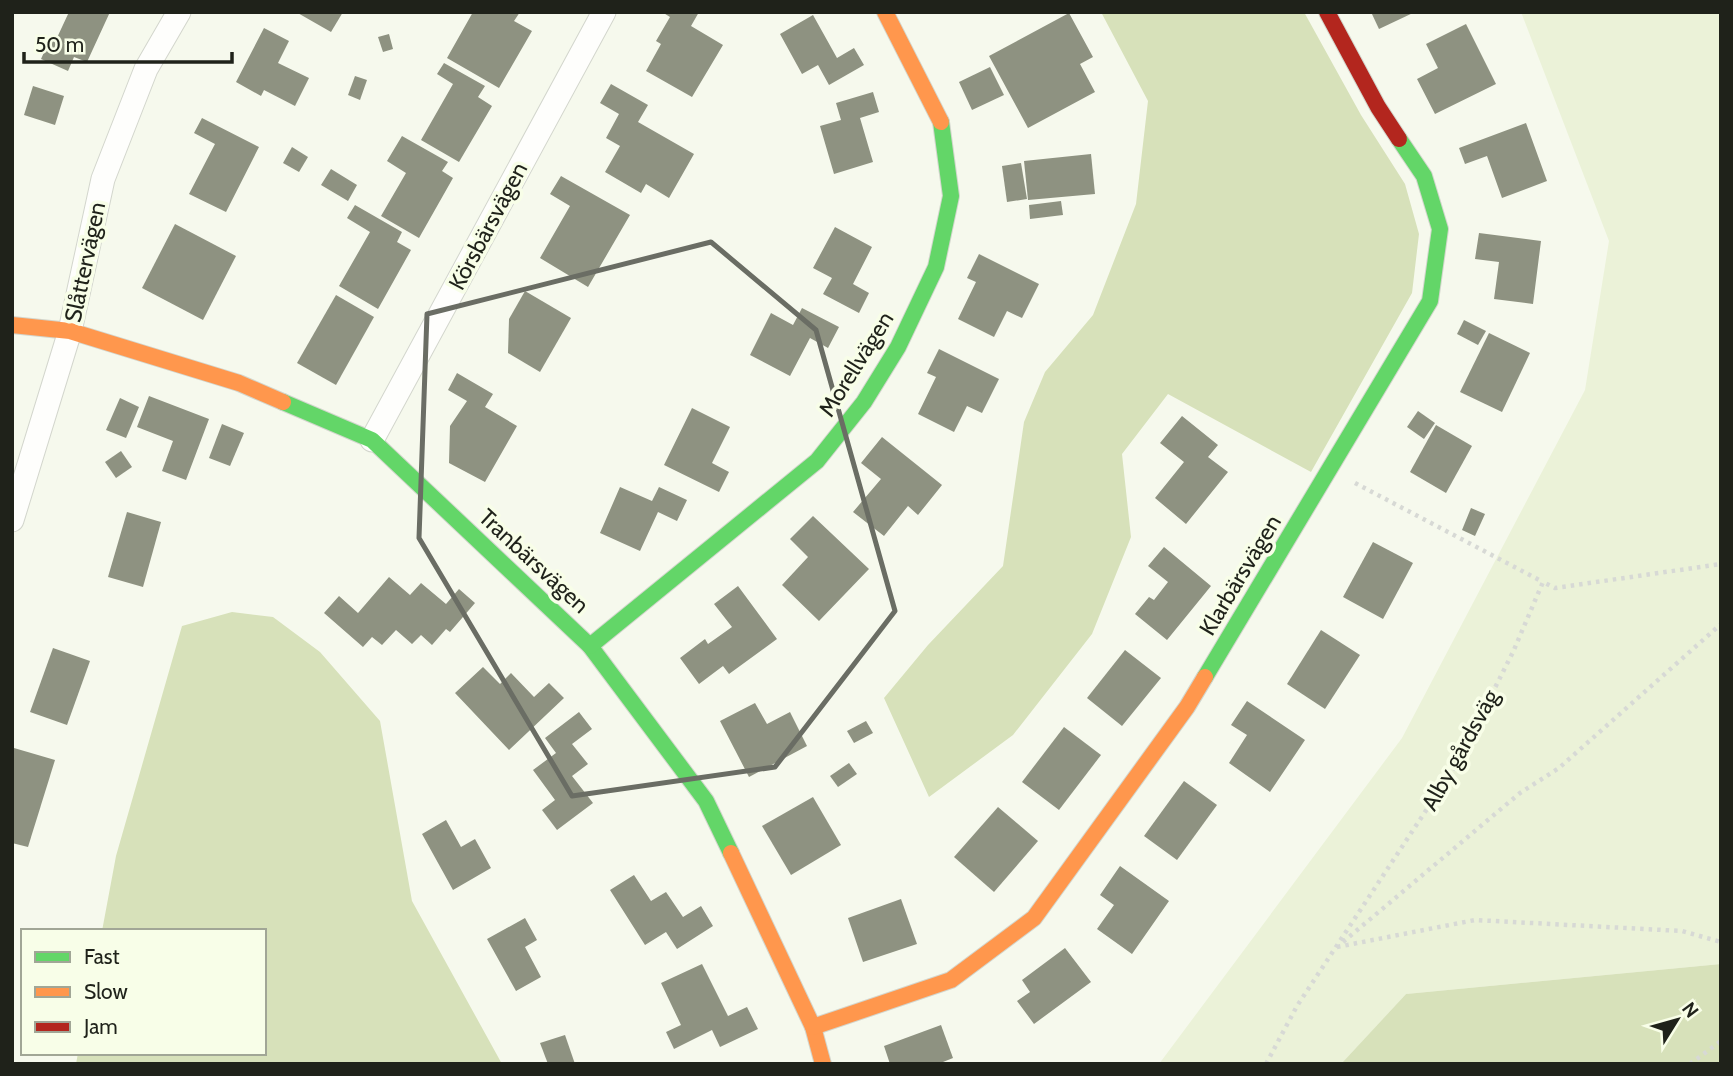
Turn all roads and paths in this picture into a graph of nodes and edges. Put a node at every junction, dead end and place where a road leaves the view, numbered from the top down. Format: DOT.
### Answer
graph roads {
  1 [pos="179,12"];
  2 [pos="604,12"];
  3 [pos="885,12"];
  4 [pos="1327,12"];
  5 [pos="12,325"];
  6 [pos="70,331"];
  7 [pos="372,440"];
  8 [pos="1329,470"];
  9 [pos="12,520"];
  10 [pos="1721,564"];
  11 [pos="1543,582"];
  12 [pos="1721,624"];
  13 [pos="590,646"];
  14 [pos="1721,942"];
  15 [pos="1337,947"];
  16 [pos="813,1027"];
  17 [pos="1721,1041"];
  18 [pos="823,1064"];
  19 [pos="1266,1064"];
  20 [pos="1690,1064"];
  1 -- 6 [label="street, Slåttervägen"];
  2 -- 7 [label="street, Körsbärsvägen"];
  3 -- 13 [label="street, Morellvägen"];
  4 -- 8 [label="street, Klarbärsvägen"];
  5 -- 6 [label="street, Tranbärsvägen"];
  6 -- 7 [label="street, Tranbärsvägen"];
  6 -- 9 [label="street, Slåttervägen"];
  7 -- 13 [label="street, Tranbärsvägen"];
  8 -- 11 [label="path"];
  8 -- 16 [label="street, Klarbärsvägen"];
  10 -- 11 [label="path"];
  11 -- 15 [label="path, Alby gårdsväg"];
  12 -- 15 [label="path"];
  13 -- 16 [label="street, Tranbärsvägen"];
  14 -- 15 [label="path"];
  15 -- 19 [label="path, Alby gårdsväg"];
  16 -- 18 [label="street, Tranbärsvägen"];
  17 -- 20 [label="path"];
}
